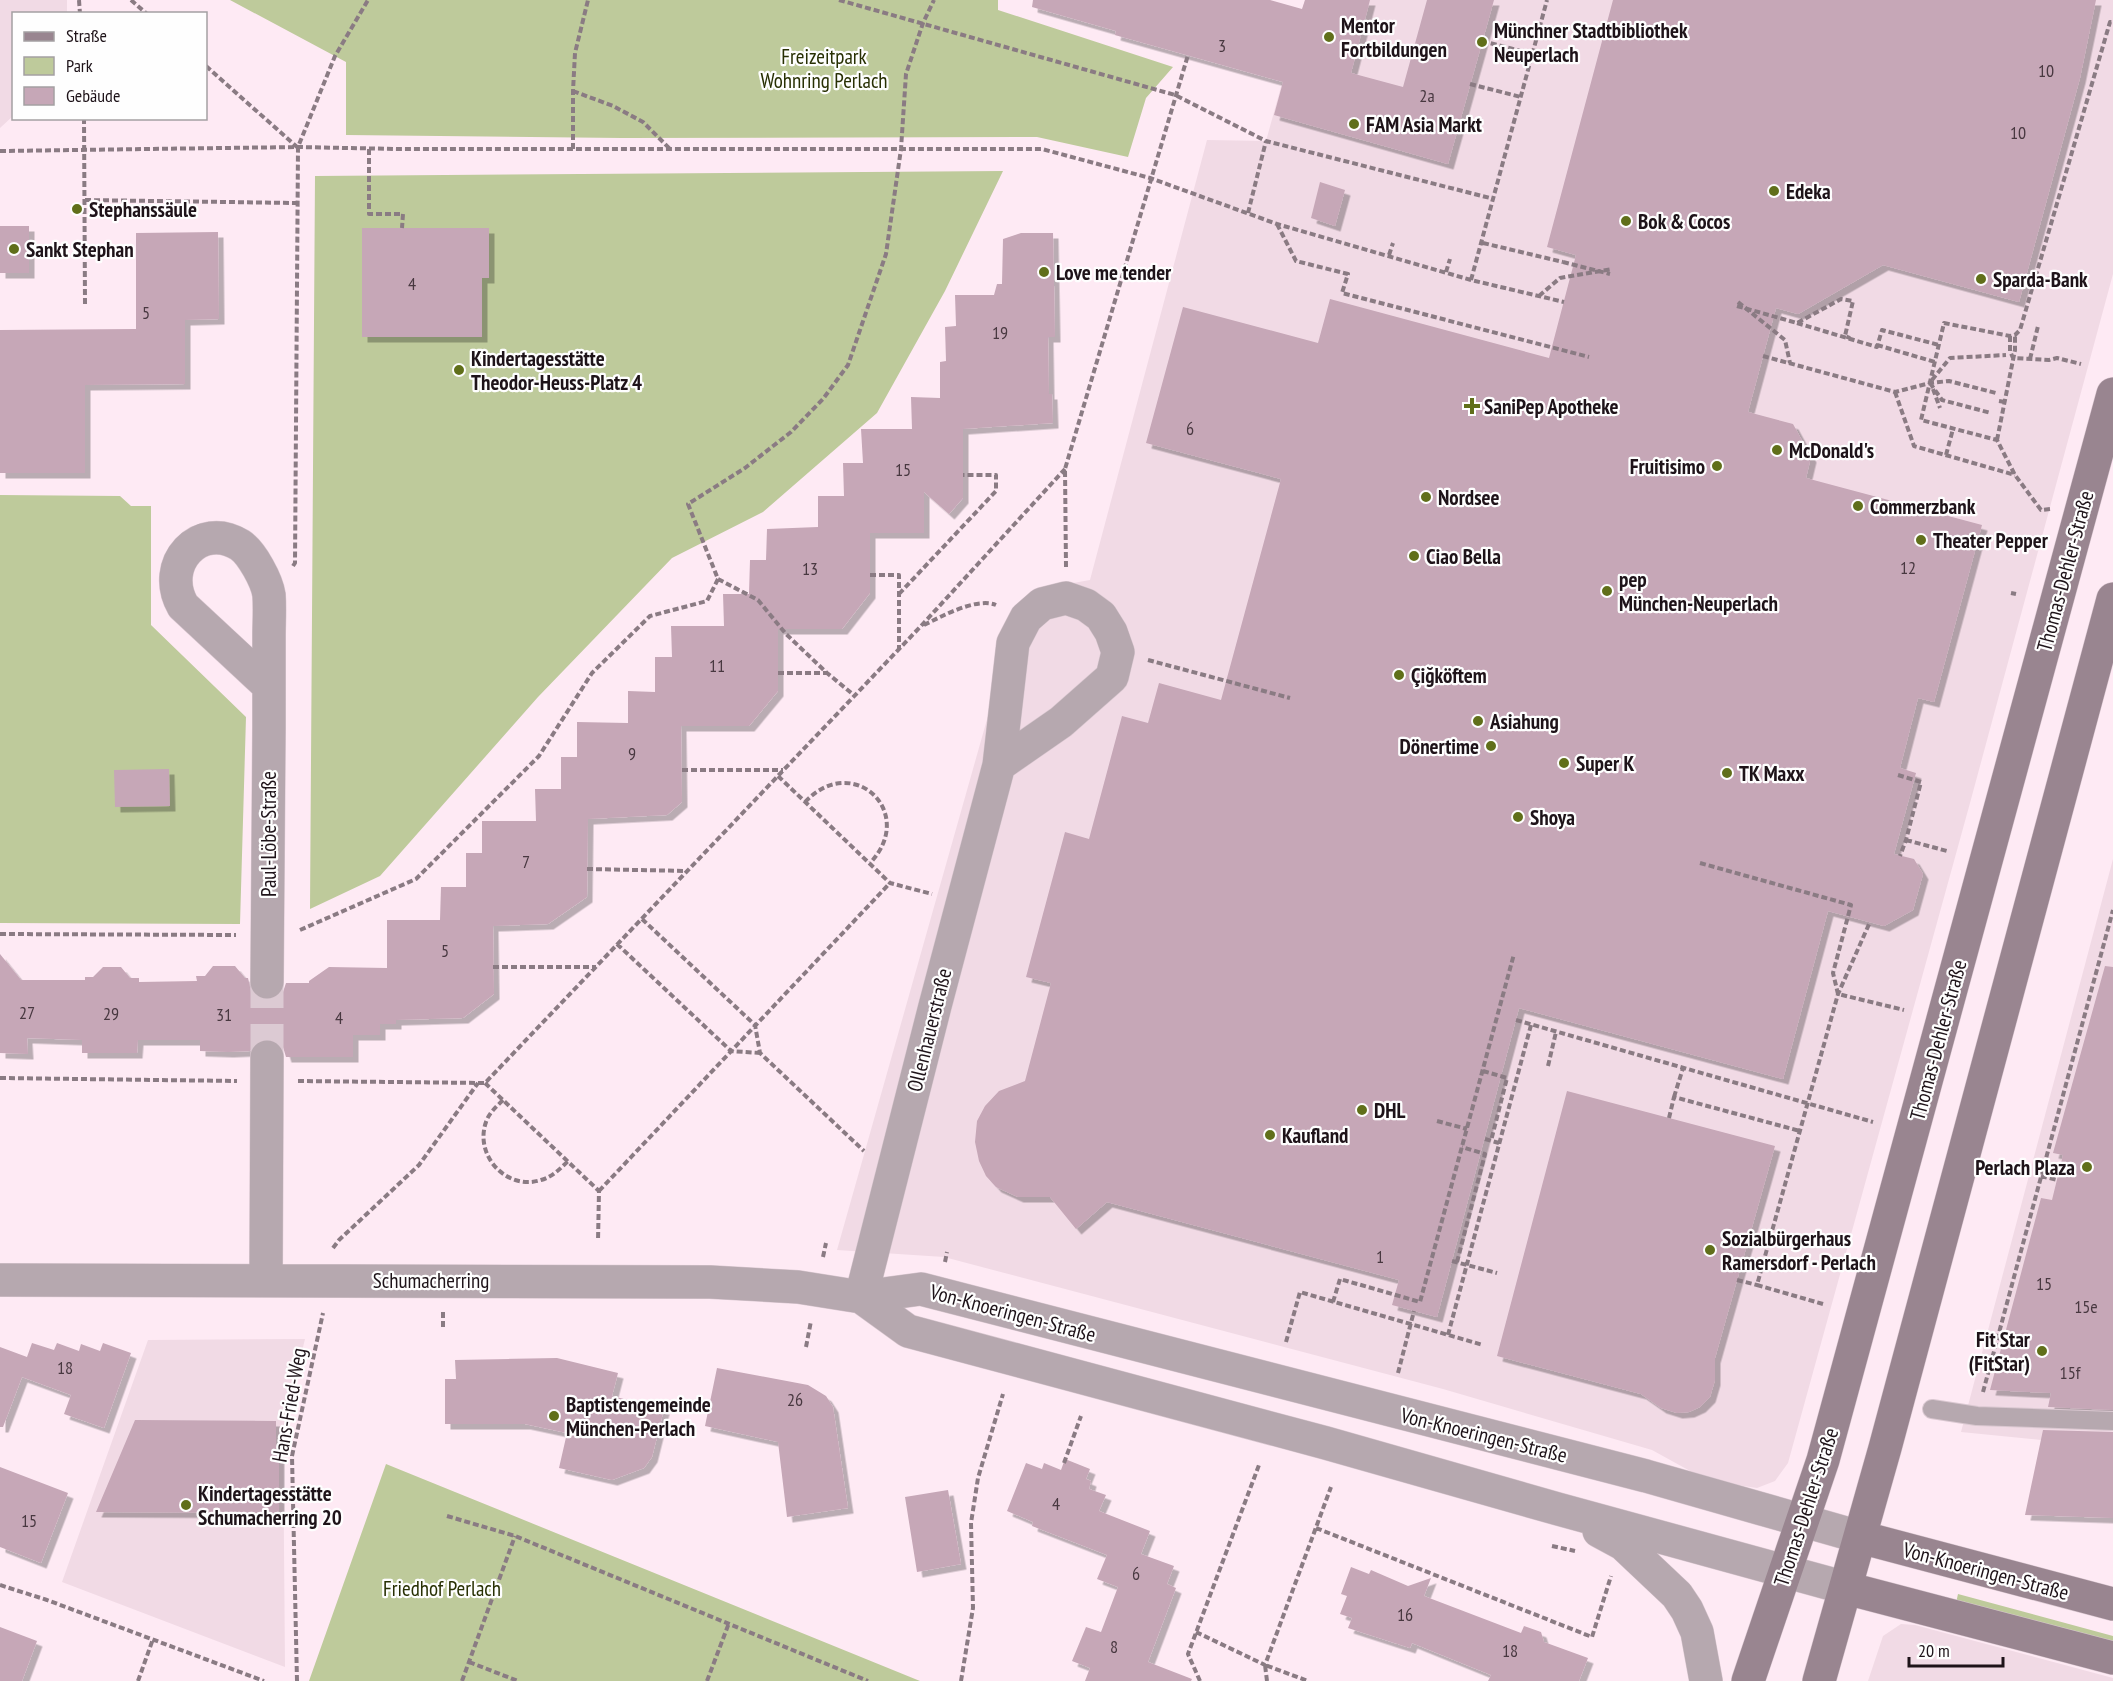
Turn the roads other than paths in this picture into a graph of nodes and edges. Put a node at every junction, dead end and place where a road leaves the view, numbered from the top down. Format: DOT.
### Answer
graph roads {
  1 [pos="2113,394"];
  2 [pos="2107,475"];
  3 [pos="2082,506"];
  4 [pos="2113,599"];
  5 [pos="269,686"];
  6 [pos="999,765"];
  7 [pos="267,982"];
  8 [pos="261,1073"];
  9 [pos="0,1280"];
  10 [pos="266,1280"];
  11 [pos="861,1297"];
  12 [pos="1932,1409"];
  13 [pos="2113,1421"];
  14 [pos="1558,1509"];
  15 [pos="1802,1521"];
  16 [pos="1860,1537"];
  17 [pos="1785,1572"];
  18 [pos="1846,1588"];
  19 [pos="2113,1604"];
  20 [pos="2113,1658"];
  21 [pos="1706,1681"];
  22 [pos="1748,1681"];
  23 [pos="1819,1681"];
  1 -- 3 [label="main road, Thomas-Dehler-Straße"];
  2 -- 3 [label="lane"];
  3 -- 15 [label="main road, Thomas-Dehler-Straße"];
  4 -- 16 [label="main road"];
  5 -- 5 [label="street, Paul-Löbe-Straße"];
  5 -- 7 [label="street, Paul-Löbe-Straße"];
  6 -- 6 [label="street, Ollenhauerstraße"];
  6 -- 11 [label="street, Ollenhauerstraße"];
  8 -- 10 [label="street"];
  9 -- 10 [label="street, Schumacherring"];
  10 -- 11 [label="street, Schumacherring"];
  11 -- 14 [label="street"];
  11 -- 15 [label="street, Von-Knoeringen-Straße"];
  12 -- 13 [label="lane"];
  14 -- 17 [label="street"];
  14 -- 21 [label="street"];
  15 -- 16 [label="street"];
  15 -- 17 [label="main road, Thomas-Dehler-Straße"];
  16 -- 18 [label="main road"];
  16 -- 19 [label="main road, Von-Knoeringen-Straße"];
  17 -- 18 [label="street"];
  17 -- 22 [label="main road, Thomas-Dehler-Straße"];
  18 -- 20 [label="main road"];
  18 -- 23 [label="main road"];
}
